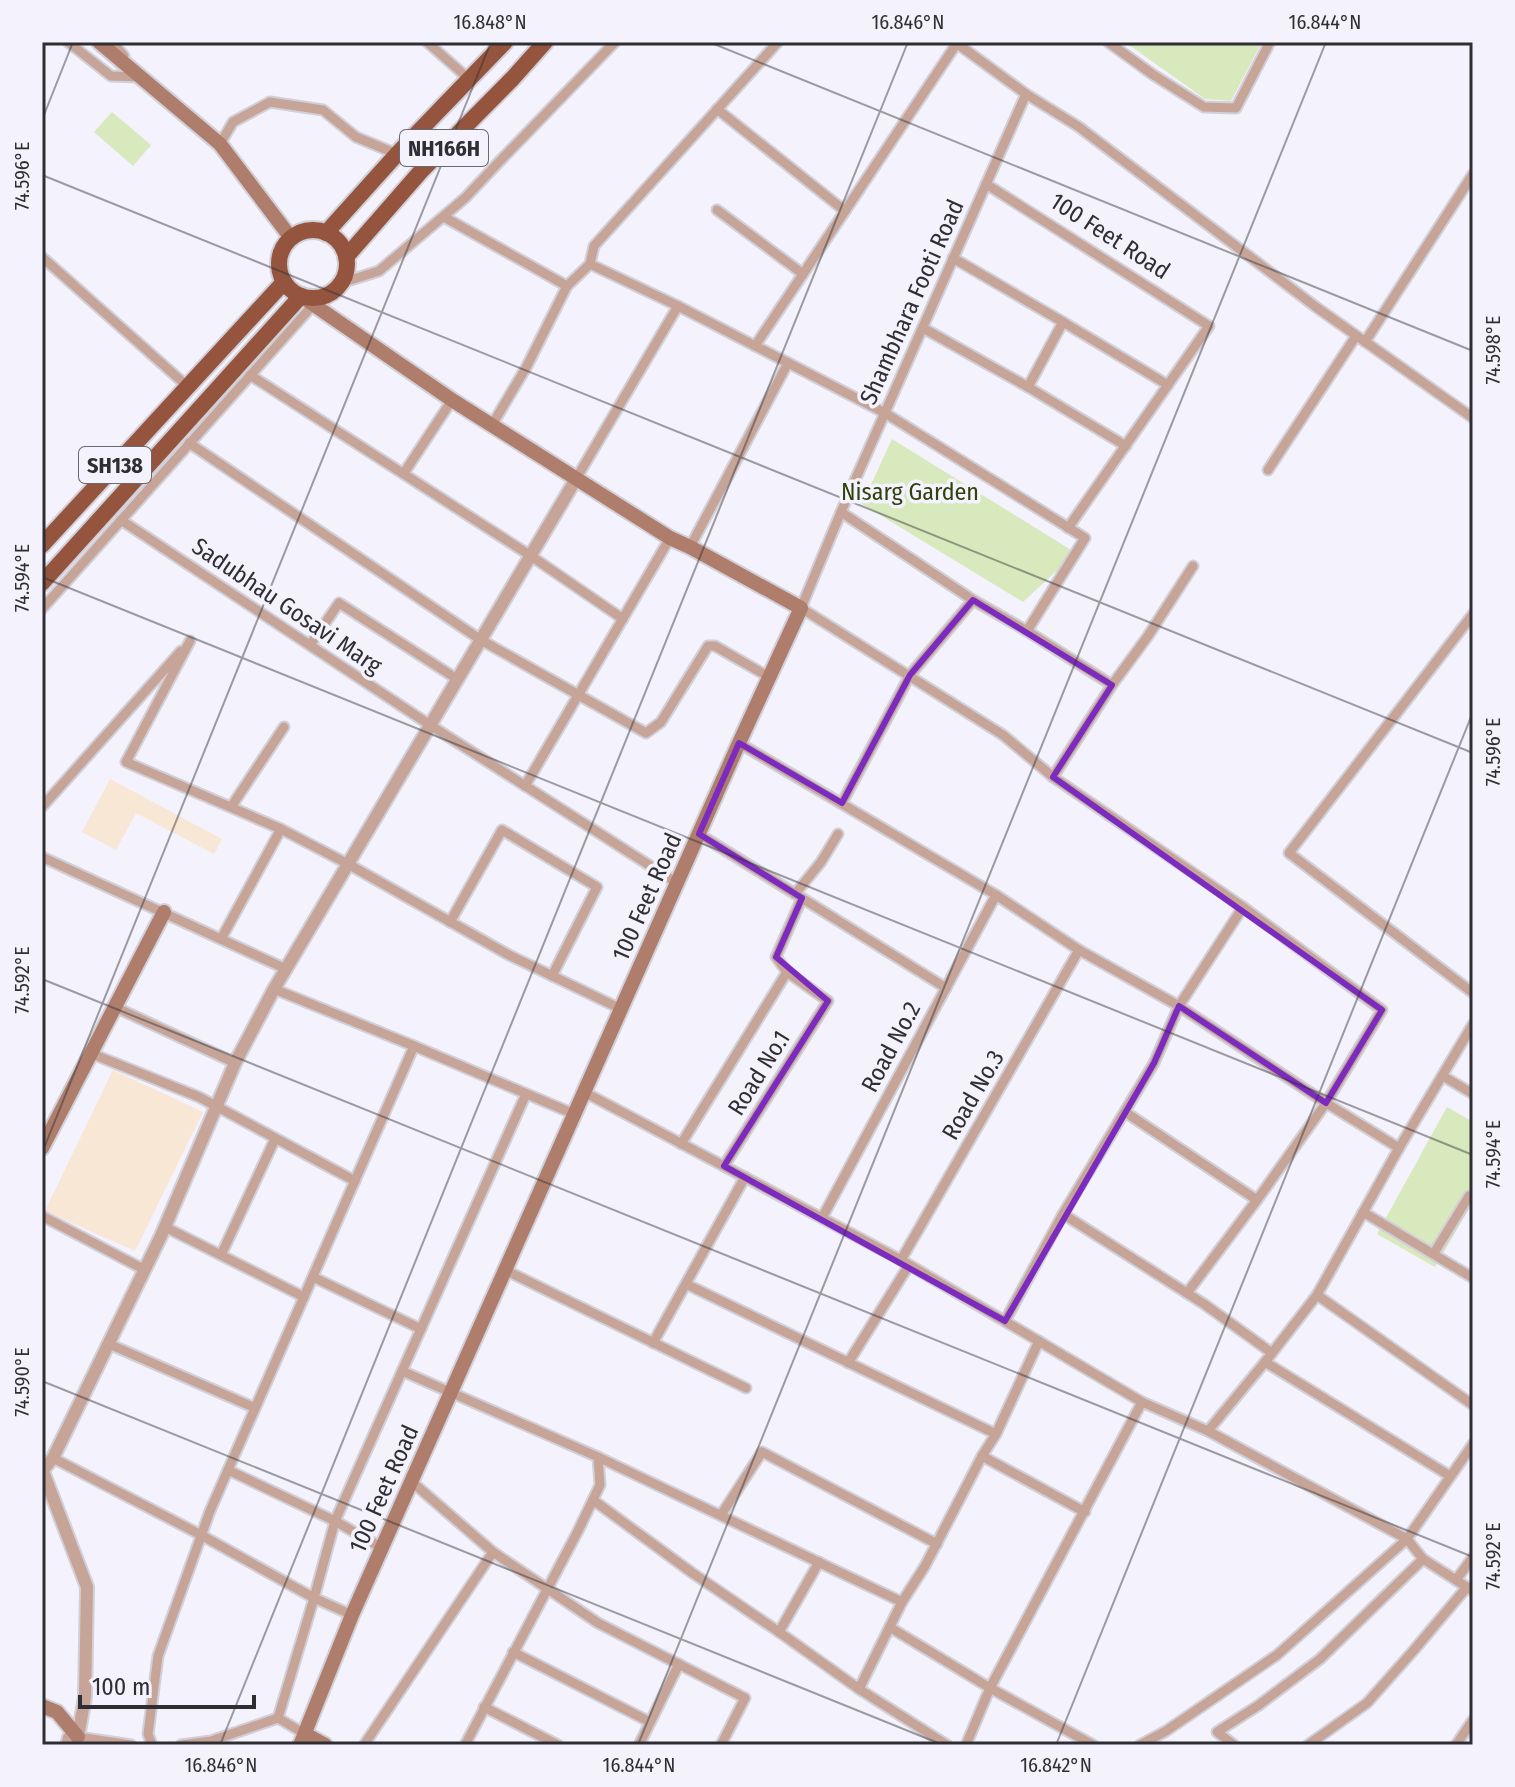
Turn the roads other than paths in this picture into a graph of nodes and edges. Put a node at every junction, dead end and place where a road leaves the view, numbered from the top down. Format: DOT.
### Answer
graph roads {
  1 [pos="68,42"];
  2 [pos="99,42"];
  3 [pos="112,42"];
  4 [pos="427,42"];
  5 [pos="505,42"];
  6 [pos="545,42"];
  7 [pos="615,42"];
  8 [pos="778,42"];
  9 [pos="1108,42"];
  10 [pos="1270,42"];
  11 [pos="956,43"];
  12 [pos="141,77"];
  13 [pos="470,80"];
  14 [pos="1026,94"];
  15 [pos="717,109"];
  16 [pos="220,144"];
  17 [pos="397,154"];
  18 [pos="1473,174"];
  19 [pos="986,184"];
  20 [pos="717,210"];
  21 [pos="845,211"];
  22 [pos="444,217"];
  23 [pos="326,233"];
  24 [pos="291,238"];
  25 [pos="346,257"];
  26 [pos="953,258"];
  27 [pos="44,263"];
  28 [pos="590,264"];
  29 [pos="803,274"];
  30 [pos="284,282"];
  31 [pos="341,283"];
  32 [pos="567,286"];
  33 [pos="307,300"];
  34 [pos="678,306"];
  35 [pos="1063,322"];
  36 [pos="923,328"];
  37 [pos="1361,339"];
  38 [pos="755,346"];
  39 [pos="788,363"];
  40 [pos="250,375"];
  41 [pos="1168,385"];
  42 [pos="187,386"];
  43 [pos="1028,387"];
  44 [pos="452,400"];
  45 [pos="885,413"];
  46 [pos="1473,418"];
  47 [pos="492,425"];
  48 [pos="189,443"];
  49 [pos="1126,446"];
  50 [pos="1268,470"];
  51 [pos="404,473"];
  52 [pos="576,479"];
  53 [pos="841,512"];
  54 [pos="121,520"];
  55 [pos="1068,528"];
  56 [pos="670,538"];
  57 [pos="42,545"];
  58 [pos="690,547"];
  59 [pos="531,556"];
  60 [pos="1193,566"];
  61 [pos="42,583"];
  62 [pos="973,600"];
  63 [pos="801,608"];
  64 [pos="42,609"];
  65 [pos="1473,614"];
  66 [pos="623,619"];
  67 [pos="1027,631"];
  68 [pos="481,640"];
  69 [pos="310,645"];
  70 [pos="910,675"];
  71 [pos="769,677"];
  72 [pos="457,679"];
  73 [pos="1112,685"];
  74 [pos="579,695"];
  75 [pos="430,725"];
  76 [pos="284,727"];
  77 [pos="739,743"];
  78 [pos="1053,777"];
  79 [pos="525,786"];
  80 [pos="842,803"];
  81 [pos="42,807"];
  82 [pos="231,807"];
  83 [pos="281,829"];
  84 [pos="699,834"];
  85 [pos="838,834"];
  86 [pos="42,857"];
  87 [pos="348,864"];
  88 [pos="677,883"];
  89 [pos="996,895"];
  90 [pos="798,896"];
  91 [pos="1243,907"];
  92 [pos="164,912"];
  93 [pos="450,922"];
  94 [pos="221,939"];
  95 [pos="1079,950"];
  96 [pos="286,969"];
  97 [pos="787,972"];
  98 [pos="552,976"];
  99 [pos="946,988"];
  100 [pos="274,989"];
  101 [pos="1473,993"];
  102 [pos="1179,1006"];
  103 [pos="115,1007"];
  104 [pos="621,1009"];
  105 [pos="1473,1024"];
  106 [pos="414,1046"];
  107 [pos="95,1055"];
  108 [pos="235,1063"];
  109 [pos="1443,1076"];
  110 [pos="584,1092"];
  111 [pos="526,1094"];
  112 [pos="1473,1094"];
  113 [pos="1326,1103"];
  114 [pos="216,1108"];
  115 [pos="1125,1112"];
  116 [pos="574,1114"];
  117 [pos="275,1139"];
  118 [pos="43,1141"];
  119 [pos="681,1144"];
  120 [pos="1399,1148"];
  121 [pos="724,1166"];
  122 [pos="745,1177"];
  123 [pos="355,1181"];
  124 [pos="1472,1195"];
  125 [pos="1257,1200"];
  126 [pos="1363,1212"];
  127 [pos="1063,1214"];
  128 [pos="42,1216"];
  129 [pos="822,1218"];
  130 [pos="165,1227"];
  131 [pos="1434,1253"];
  132 [pos="221,1255"];
  133 [pos="905,1263"];
  134 [pos="145,1270"];
  135 [pos="505,1270"];
  136 [pos="313,1277"];
  137 [pos="1473,1278"];
  138 [pos="686,1284"];
  139 [pos="1187,1293"];
  140 [pos="1317,1295"];
  141 [pos="304,1297"];
  142 [pos="1005,1321"];
  143 [pos="421,1329"];
  144 [pos="1039,1341"];
  145 [pos="653,1343"];
  146 [pos="109,1344"];
  147 [pos="1272,1353"];
  148 [pos="1265,1362"];
  149 [pos="848,1363"];
  150 [pos="402,1371"];
  151 [pos="746,1388"];
  152 [pos="451,1394"];
  153 [pos="1142,1402"];
  154 [pos="1473,1405"];
  155 [pos="255,1408"];
  156 [pos="1208,1431"];
  157 [pos="996,1434"];
  158 [pos="1473,1444"];
  159 [pos="982,1456"];
  160 [pos="598,1457"];
  161 [pos="53,1458"];
  162 [pos="42,1470"];
  163 [pos="228,1470"];
  164 [pos="1450,1476"];
  165 [pos="412,1482"];
  166 [pos="593,1500"];
  167 [pos="1085,1512"];
  168 [pos="721,1515"];
  169 [pos="335,1521"];
  170 [pos="201,1535"];
  171 [pos="1407,1539"];
  172 [pos="937,1544"];
  173 [pos="382,1548"];
  174 [pos="493,1552"];
  175 [pos="1473,1557"];
  176 [pos="1423,1559"];
  177 [pos="819,1562"];
  178 [pos="1456,1580"];
  179 [pos="1470,1589"];
  180 [pos="547,1590"];
  181 [pos="314,1598"];
  182 [pos="902,1602"];
  183 [pos="352,1615"];
  184 [pos="891,1628"];
  185 [pos="779,1632"];
  186 [pos="513,1652"];
  187 [pos="679,1664"];
  188 [pos="990,1688"];
  189 [pos="859,1689"];
  190 [pos="42,1706"];
  191 [pos="484,1707"];
  192 [pos="278,1718"];
  193 [pos="1473,1719"];
  194 [pos="650,1722"];
  195 [pos="302,1739"];
  196 [pos="72,1741"];
  197 [pos="202,1744"];
  198 [pos="131,1745"];
  199 [pos="152,1745"];
  200 [pos="181,1745"];
  201 [pos="325,1745"];
  202 [pos="364,1745"];
  203 [pos="465,1745"];
  204 [pos="558,1745"];
  205 [pos="639,1745"];
  206 [pos="721,1745"];
  207 [pos="947,1745"];
  208 [pos="966,1745"];
  209 [pos="1093,1745"];
  210 [pos="1140,1745"];
  211 [pos="1234,1745"];
  212 [pos="1308,1745"];
  213 [pos="1456,1745"];
  1 -- 12 [label="street"];
  2 -- 12 [label="main road"];
  3 -- 12 [label="street"];
  4 -- 13 [label="street"];
  5 -- 13 [label="highway"];
  6 -- 25 [label="highway, NH166H"];
  7 -- 22 [label="street"];
  8 -- 15 [label="street"];
  9 -- 10 [label="street"];
  11 -- 14 [label="street"];
  11 -- 21 [label="street"];
  12 -- 16 [label="main road"];
  13 -- 17 [label="highway"];
  14 -- 19 [label="street, Shambhara Footi Road"];
  14 -- 37 [label="street"];
  15 -- 21 [label="street"];
  15 -- 28 [label="street"];
  16 -- 17 [label="street"];
  16 -- 24 [label="main road"];
  17 -- 23 [label="highway"];
  18 -- 37 [label="street"];
  19 -- 26 [label="street, Shambhara Footi Road"];
  19 -- 41 [label="street, 100 Feet Road"];
  20 -- 29 [label="street"];
  21 -- 29 [label="street"];
  22 -- 31 [label="street"];
  22 -- 32 [label="street"];
  23 -- 24 [label="highway"];
  23 -- 25 [label="highway"];
  24 -- 30 [label="highway"];
  25 -- 31 [label="highway"];
  26 -- 35 [label="street"];
  26 -- 36 [label="street, Shambhara Footi Road"];
  27 -- 42 [label="street"];
  28 -- 32 [label="street"];
  28 -- 34 [label="street"];
  29 -- 38 [label="street"];
  30 -- 33 [label="highway"];
  30 -- 42 [label="highway"];
  31 -- 33 [label="highway"];
  32 -- 47 [label="street"];
  33 -- 40 [label="street"];
  33 -- 44 [label="main road"];
  33 -- 61 [label="highway"];
  34 -- 38 [label="street"];
  34 -- 52 [label="street"];
  35 -- 41 [label="street"];
  35 -- 43 [label="street"];
  36 -- 43 [label="street"];
  36 -- 45 [label="street, Shambhara Footi Road"];
  37 -- 46 [label="street"];
  37 -- 50 [label="street"];
  38 -- 39 [label="street"];
  39 -- 45 [label="street"];
  39 -- 58 [label="street"];
  40 -- 48 [label="street"];
  40 -- 51 [label="street"];
  41 -- 49 [label="street"];
  42 -- 57 [label="highway, SH138"];
  43 -- 49 [label="street"];
  44 -- 47 [label="main road"];
  44 -- 51 [label="street"];
  45 -- 53 [label="street, Shambhara Footi Road"];
  45 -- 55 [label="street"];
  47 -- 52 [label="main road"];
  48 -- 54 [label="street"];
  48 -- 68 [label="street"];
  49 -- 55 [label="street"];
  51 -- 59 [label="street"];
  52 -- 56 [label="main road"];
  52 -- 59 [label="street"];
  53 -- 62 [label="street"];
  53 -- 63 [label="street, Shambhara Footi Road"];
  54 -- 64 [label="street"];
  54 -- 69 [label="street, Sadubhau Gosavi Marg"];
  55 -- 67 [label="street"];
  56 -- 58 [label="main road"];
  56 -- 66 [label="street"];
  58 -- 63 [label="main road"];
  59 -- 66 [label="street"];
  59 -- 68 [label="street"];
  60 -- 73 [label="street"];
  62 -- 67 [label="street"];
  62 -- 70 [label="street"];
  63 -- 70 [label="street"];
  63 -- 71 [label="main road, 100 Feet Road"];
  65 -- 101 [label="street"];
  66 -- 74 [label="street"];
  67 -- 73 [label="street"];
  68 -- 72 [label="street"];
  68 -- 74 [label="street"];
  69 -- 72 [label="street"];
  69 -- 75 [label="street, Sadubhau Gosavi Marg"];
  70 -- 78 [label="street"];
  70 -- 80 [label="street"];
  71 -- 74 [label="street"];
  71 -- 77 [label="main road, 100 Feet Road"];
  72 -- 75 [label="street"];
  73 -- 78 [label="street"];
  74 -- 79 [label="street"];
  75 -- 79 [label="street, Sadubhau Gosavi Marg"];
  75 -- 87 [label="street"];
  76 -- 82 [label="street"];
  77 -- 80 [label="street"];
  77 -- 84 [label="main road, 100 Feet Road"];
  78 -- 91 [label="street"];
  79 -- 88 [label="street, Sadubhau Gosavi Marg"];
  80 -- 89 [label="street"];
  81 -- 82 [label="street"];
  82 -- 83 [label="street"];
  83 -- 87 [label="street"];
  83 -- 94 [label="street"];
  84 -- 88 [label="main road, 100 Feet Road"];
  84 -- 90 [label="street"];
  85 -- 90 [label="street"];
  86 -- 92 [label="street"];
  87 -- 93 [label="street"];
  87 -- 96 [label="street"];
  88 -- 104 [label="main road, 100 Feet Road"];
  89 -- 95 [label="street"];
  89 -- 99 [label="street, Road No.2"];
  90 -- 97 [label="street"];
  90 -- 99 [label="street"];
  91 -- 102 [label="street"];
  91 -- 113 [label="street"];
  92 -- 94 [label="street"];
  92 -- 103 [label="main road"];
  93 -- 98 [label="street"];
  93 -- 98 [label="street"];
  94 -- 96 [label="street"];
  95 -- 102 [label="street"];
  95 -- 133 [label="street, Road No.3"];
  96 -- 100 [label="street"];
  97 -- 119 [label="street"];
  97 -- 121 [label="street, Road No.1"];
  98 -- 104 [label="street"];
  99 -- 129 [label="street, Road No.2"];
  100 -- 106 [label="street"];
  100 -- 108 [label="street"];
  102 -- 113 [label="street"];
  102 -- 115 [label="street"];
  103 -- 108 [label="street"];
  103 -- 118 [label="main road"];
  104 -- 110 [label="main road, 100 Feet Road"];
  105 -- 109 [label="street"];
  106 -- 111 [label="street"];
  106 -- 123 [label="street"];
  107 -- 114 [label="street"];
  108 -- 114 [label="street"];
  109 -- 112 [label="street"];
  109 -- 120 [label="street"];
  110 -- 116 [label="main road, 100 Feet Road"];
  110 -- 119 [label="street"];
  111 -- 116 [label="street"];
  111 -- 143 [label="street"];
  113 -- 120 [label="street"];
  113 -- 125 [label="street"];
  114 -- 117 [label="street"];
  114 -- 130 [label="street"];
  115 -- 125 [label="street"];
  115 -- 127 [label="street"];
  116 -- 135 [label="main road, 100 Feet Road"];
  117 -- 123 [label="street"];
  117 -- 132 [label="street"];
  119 -- 121 [label="street"];
  120 -- 126 [label="street"];
  121 -- 122 [label="street"];
  122 -- 129 [label="street"];
  122 -- 138 [label="street"];
  123 -- 136 [label="street"];
  124 -- 131 [label="street"];
  125 -- 139 [label="street"];
  126 -- 131 [label="street"];
  126 -- 140 [label="street"];
  127 -- 139 [label="street"];
  127 -- 142 [label="street"];
  128 -- 134 [label="street"];
  129 -- 133 [label="street"];
  130 -- 132 [label="street"];
  130 -- 134 [label="street"];
  131 -- 137 [label="street"];
  132 -- 141 [label="street"];
  133 -- 142 [label="street"];
  133 -- 149 [label="street, Road No.3"];
  134 -- 146 [label="street"];
  135 -- 145 [label="street"];
  135 -- 152 [label="main road, 100 Feet Road"];
  136 -- 141 [label="street"];
  136 -- 143 [label="street"];
  138 -- 145 [label="street"];
  138 -- 149 [label="street"];
  139 -- 147 [label="street"];
  140 -- 147 [label="street"];
  140 -- 154 [label="street"];
  141 -- 155 [label="street"];
  142 -- 144 [label="street"];
  143 -- 150 [label="street"];
  144 -- 153 [label="street"];
  144 -- 157 [label="street"];
  145 -- 151 [label="street"];
  146 -- 155 [label="street"];
  146 -- 161 [label="street"];
  147 -- 148 [label="street"];
  148 -- 156 [label="street"];
  148 -- 164 [label="street"];
  149 -- 157 [label="street"];
  150 -- 152 [label="street"];
  150 -- 169 [label="street"];
  152 -- 160 [label="street"];
  152 -- 165 [label="main road, 100 Feet Road"];
  153 -- 156 [label="street"];
  153 -- 167 [label="street"];
  155 -- 163 [label="street"];
  156 -- 171 [label="street"];
  157 -- 159 [label="street"];
  158 -- 164 [label="street"];
  159 -- 167 [label="street"];
  159 -- 172 [label="street"];
  160 -- 166 [label="street"];
  160 -- 168 [label="street"];
  161 -- 162 [label="street"];
  161 -- 170 [label="street"];
  162 -- 196 [label="street"];
  163 -- 169 [label="street"];
  163 -- 170 [label="street"];
  164 -- 171 [label="street"];
  165 -- 173 [label="main road, 100 Feet Road"];
  165 -- 174 [label="street"];
  166 -- 180 [label="street"];
  166 -- 185 [label="street"];
  167 -- 188 [label="street"];
  168 -- 172 [label="street"];
  168 -- 177 [label="street"];
  169 -- 173 [label="street"];
  169 -- 181 [label="street"];
  170 -- 181 [label="street"];
  170 -- 199 [label="street"];
  171 -- 176 [label="street"];
  171 -- 210 [label="street"];
  172 -- 182 [label="street"];
  173 -- 183 [label="main road, 100 Feet Road"];
  174 -- 180 [label="street"];
  174 -- 202 [label="street"];
  175 -- 178 [label="street"];
  176 -- 178 [label="street"];
  176 -- 211 [label="street"];
  177 -- 182 [label="street"];
  177 -- 185 [label="street"];
  178 -- 179 [label="street"];
  179 -- 212 [label="street"];
  180 -- 186 [label="street"];
  180 -- 187 [label="street"];
  181 -- 183 [label="street"];
  181 -- 192 [label="street"];
  182 -- 184 [label="street"];
  183 -- 195 [label="main road, 100 Feet Road"];
  184 -- 188 [label="street"];
  184 -- 189 [label="street"];
  185 -- 189 [label="street"];
  186 -- 191 [label="street"];
  186 -- 194 [label="street"];
  187 -- 194 [label="street"];
  187 -- 206 [label="street"];
  188 -- 208 [label="street"];
  188 -- 209 [label="street"];
  189 -- 207 [label="street"];
  190 -- 196 [label="main road"];
  191 -- 203 [label="street"];
  191 -- 204 [label="street"];
  192 -- 195 [label="street"];
  192 -- 197 [label="street"];
  193 -- 213 [label="street"];
  194 -- 205 [label="street"];
  195 -- 201 [label="main road"];
  196 -- 198 [label="street"];
  197 -- 200 [label="street"];
}
